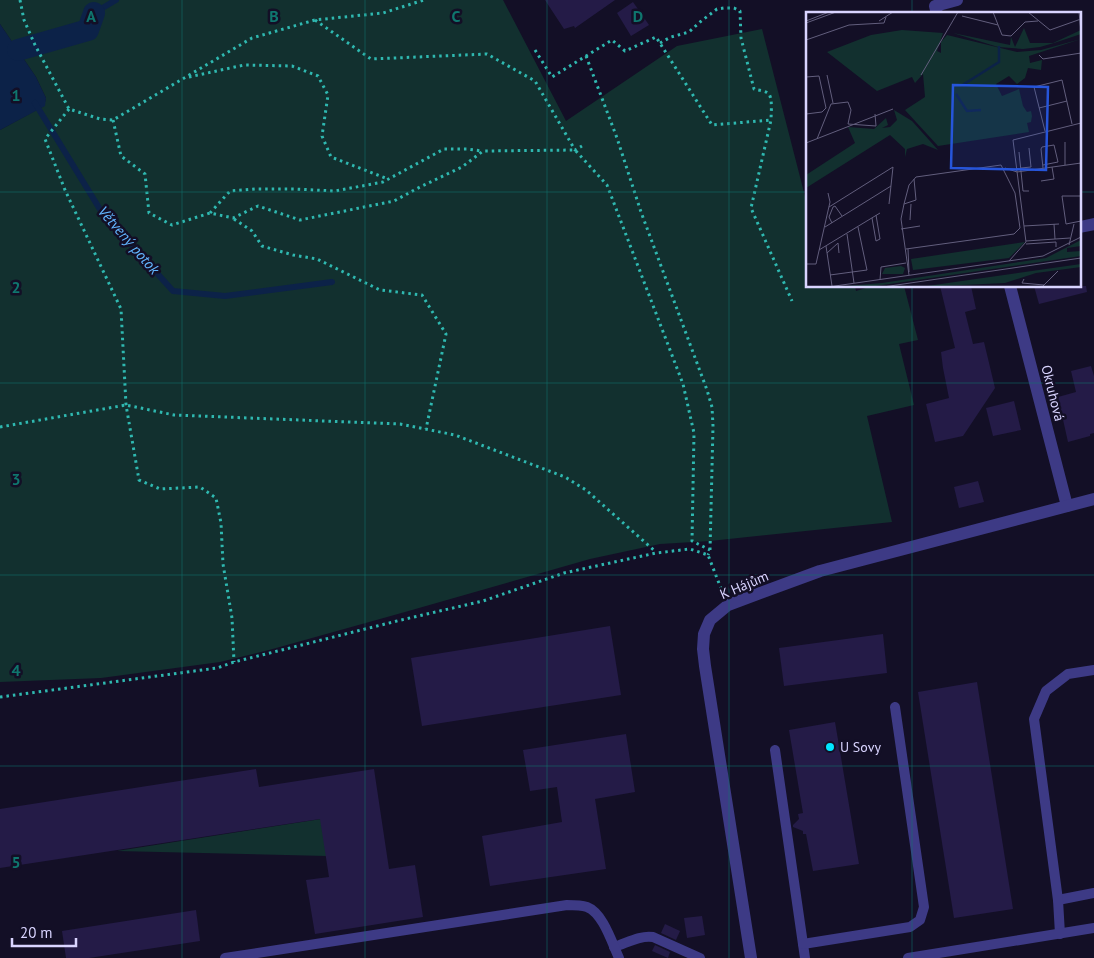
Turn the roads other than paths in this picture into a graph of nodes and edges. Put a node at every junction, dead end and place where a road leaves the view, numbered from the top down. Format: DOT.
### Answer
graph roads {
  1 [pos="958,0"];
  2 [pos="937,12"];
  3 [pos="1011,288"];
  4 [pos="1094,499"];
  5 [pos="1067,506"];
  6 [pos="1094,670"];
  7 [pos="895,707"];
  8 [pos="775,750"];
  9 [pos="1094,893"];
  10 [pos="1058,900"];
  11 [pos="1094,928"];
  12 [pos="1060,934"];
  13 [pos="803,944"];
  14 [pos="614,947"];
  15 [pos="225,958"];
  16 [pos="619,958"];
  17 [pos="700,958"];
  18 [pos="751,958"];
  19 [pos="805,958"];
  20 [pos="908,958"];
  1 -- 2 [label="street"];
  3 -- 5 [label="street, Okruhová"];
  4 -- 5 [label="street, K Hájům"];
  5 -- 18 [label="street, K Hájům"];
  6 -- 10 [label="lane"];
  7 -- 13 [label="lane"];
  8 -- 13 [label="lane"];
  9 -- 10 [label="lane"];
  10 -- 12 [label="lane"];
  11 -- 12 [label="lane"];
  12 -- 20 [label="lane"];
  13 -- 19 [label="lane"];
  14 -- 15 [label="lane"];
  14 -- 16 [label="lane"];
  14 -- 17 [label="lane"];
}
